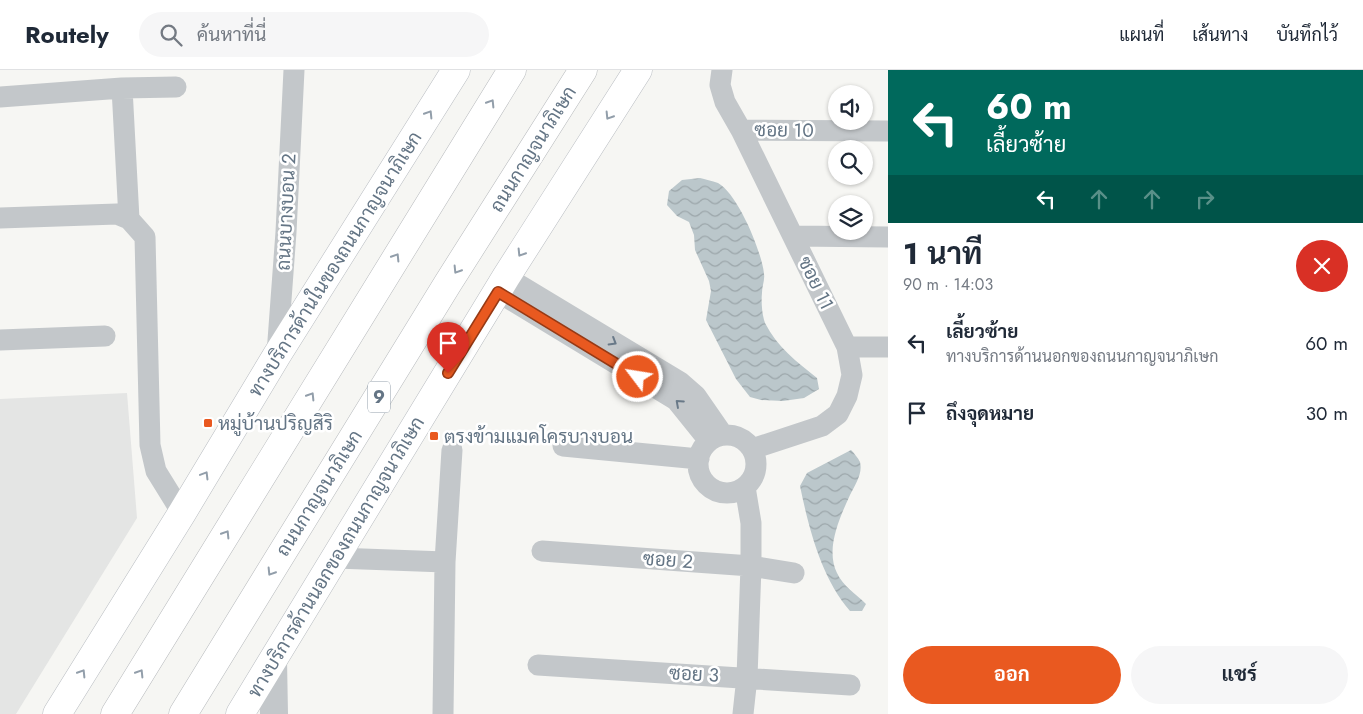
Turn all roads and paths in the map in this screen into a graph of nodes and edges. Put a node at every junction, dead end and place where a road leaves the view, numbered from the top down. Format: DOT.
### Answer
graph roads {
  1 [pos="294,70"];
  2 [pos="512,70"];
  3 [pos="722,70"];
  4 [pos="636,72"];
  5 [pos="579,75"];
  6 [pos="451,79"];
  7 [pos="176,87"];
  8 [pos="122,88"];
  9 [pos="0,97"];
  10 [pos="741,130"];
  11 [pos="888,131"];
  12 [pos="0,218"];
  13 [pos="129,219"];
  14 [pos="794,236"];
  15 [pos="888,236"];
  16 [pos="502,284"];
  17 [pos="105,336"];
  18 [pos="0,340"];
  19 [pos="847,347"];
  20 [pos="888,347"];
  21 [pos="278,355"];
  22 [pos="716,438"];
  23 [pos="563,446"];
  24 [pos="752,449"];
  25 [pos="452,450"];
  26 [pos="699,459"];
  27 [pos="745,487"];
  28 [pos="182,513"];
  29 [pos="542,551"];
  30 [pos="336,558"];
  31 [pos="446,562"];
  32 [pos="751,566"];
  33 [pos="794,573"];
  34 [pos="273,660"];
  35 [pos="538,665"];
  36 [pos="747,677"];
  37 [pos="850,685"];
  38 [pos="57,714"];
  39 [pos="115,714"];
  40 [pos="183,714"];
  41 [pos="240,714"];
  42 [pos="274,714"];
  43 [pos="443,714"];
  44 [pos="743,714"];
  1 -- 21 [label="street, ถนนบางบอน 2"];
  39 -- 2 [label="main road, one-way"];
  3 -- 10 [label="street, ซอย 11"];
  4 -- 16 [label="main road, ทางบริการด้านนอกของถนนกาญจนาภิเษก, one-way"];
  5 -- 40 [label="main road, ถนนกาญจนาภิเษก / 9, one-way"];
  21 -- 6 [label="main road, ทางบริการด้านในของถนนกาญจนาภิเษก, one-way"];
  7 -- 8 [label="street"];
  8 -- 9 [label="street"];
  8 -- 13 [label="street"];
  10 -- 11 [label="street, ซอย 10"];
  10 -- 14 [label="street, ซอย 11"];
  12 -- 13 [label="street"];
  13 -- 28 [label="street"];
  14 -- 15 [label="street"];
  14 -- 19 [label="street, ซอย 11"];
  16 -- 22 [label="street"];
  16 -- 30 [label="main road, ทางบริการด้านนอกของถนนกาญจนาภิเษก"];
  17 -- 18 [label="street"];
  19 -- 20 [label="street"];
  19 -- 24 [label="street, ซอย 11"];
  28 -- 21 [label="main road, ทางบริการด้านในของถนนกาญจนาภิเษก, one-way"];
  22 -- 24 [label="street"];
  22 -- 26 [label="street"];
  23 -- 26 [label="street"];
  24 -- 27 [label="street"];
  25 -- 31 [label="street"];
  26 -- 27 [label="street"];
  27 -- 32 [label="street"];
  38 -- 28 [label="main road, ทางบริการด้านในของถนนกาญจนาภิเษก, one-way"];
  29 -- 32 [label="street, ซอย 2"];
  30 -- 31 [label="street"];
  30 -- 34 [label="main road, ทางบริการด้านนอกของถนนกาญจนาภิเษก"];
  31 -- 43 [label="street"];
  32 -- 33 [label="street, ซอย 2"];
  32 -- 36 [label="street"];
  34 -- 41 [label="main road, ทางบริการด้านนอกของถนนกาญจนาภิเษก"];
  34 -- 42 [label="street"];
  35 -- 36 [label="street, ซอย 3"];
  36 -- 37 [label="street, ซอย 3"];
  36 -- 44 [label="street"];
}
